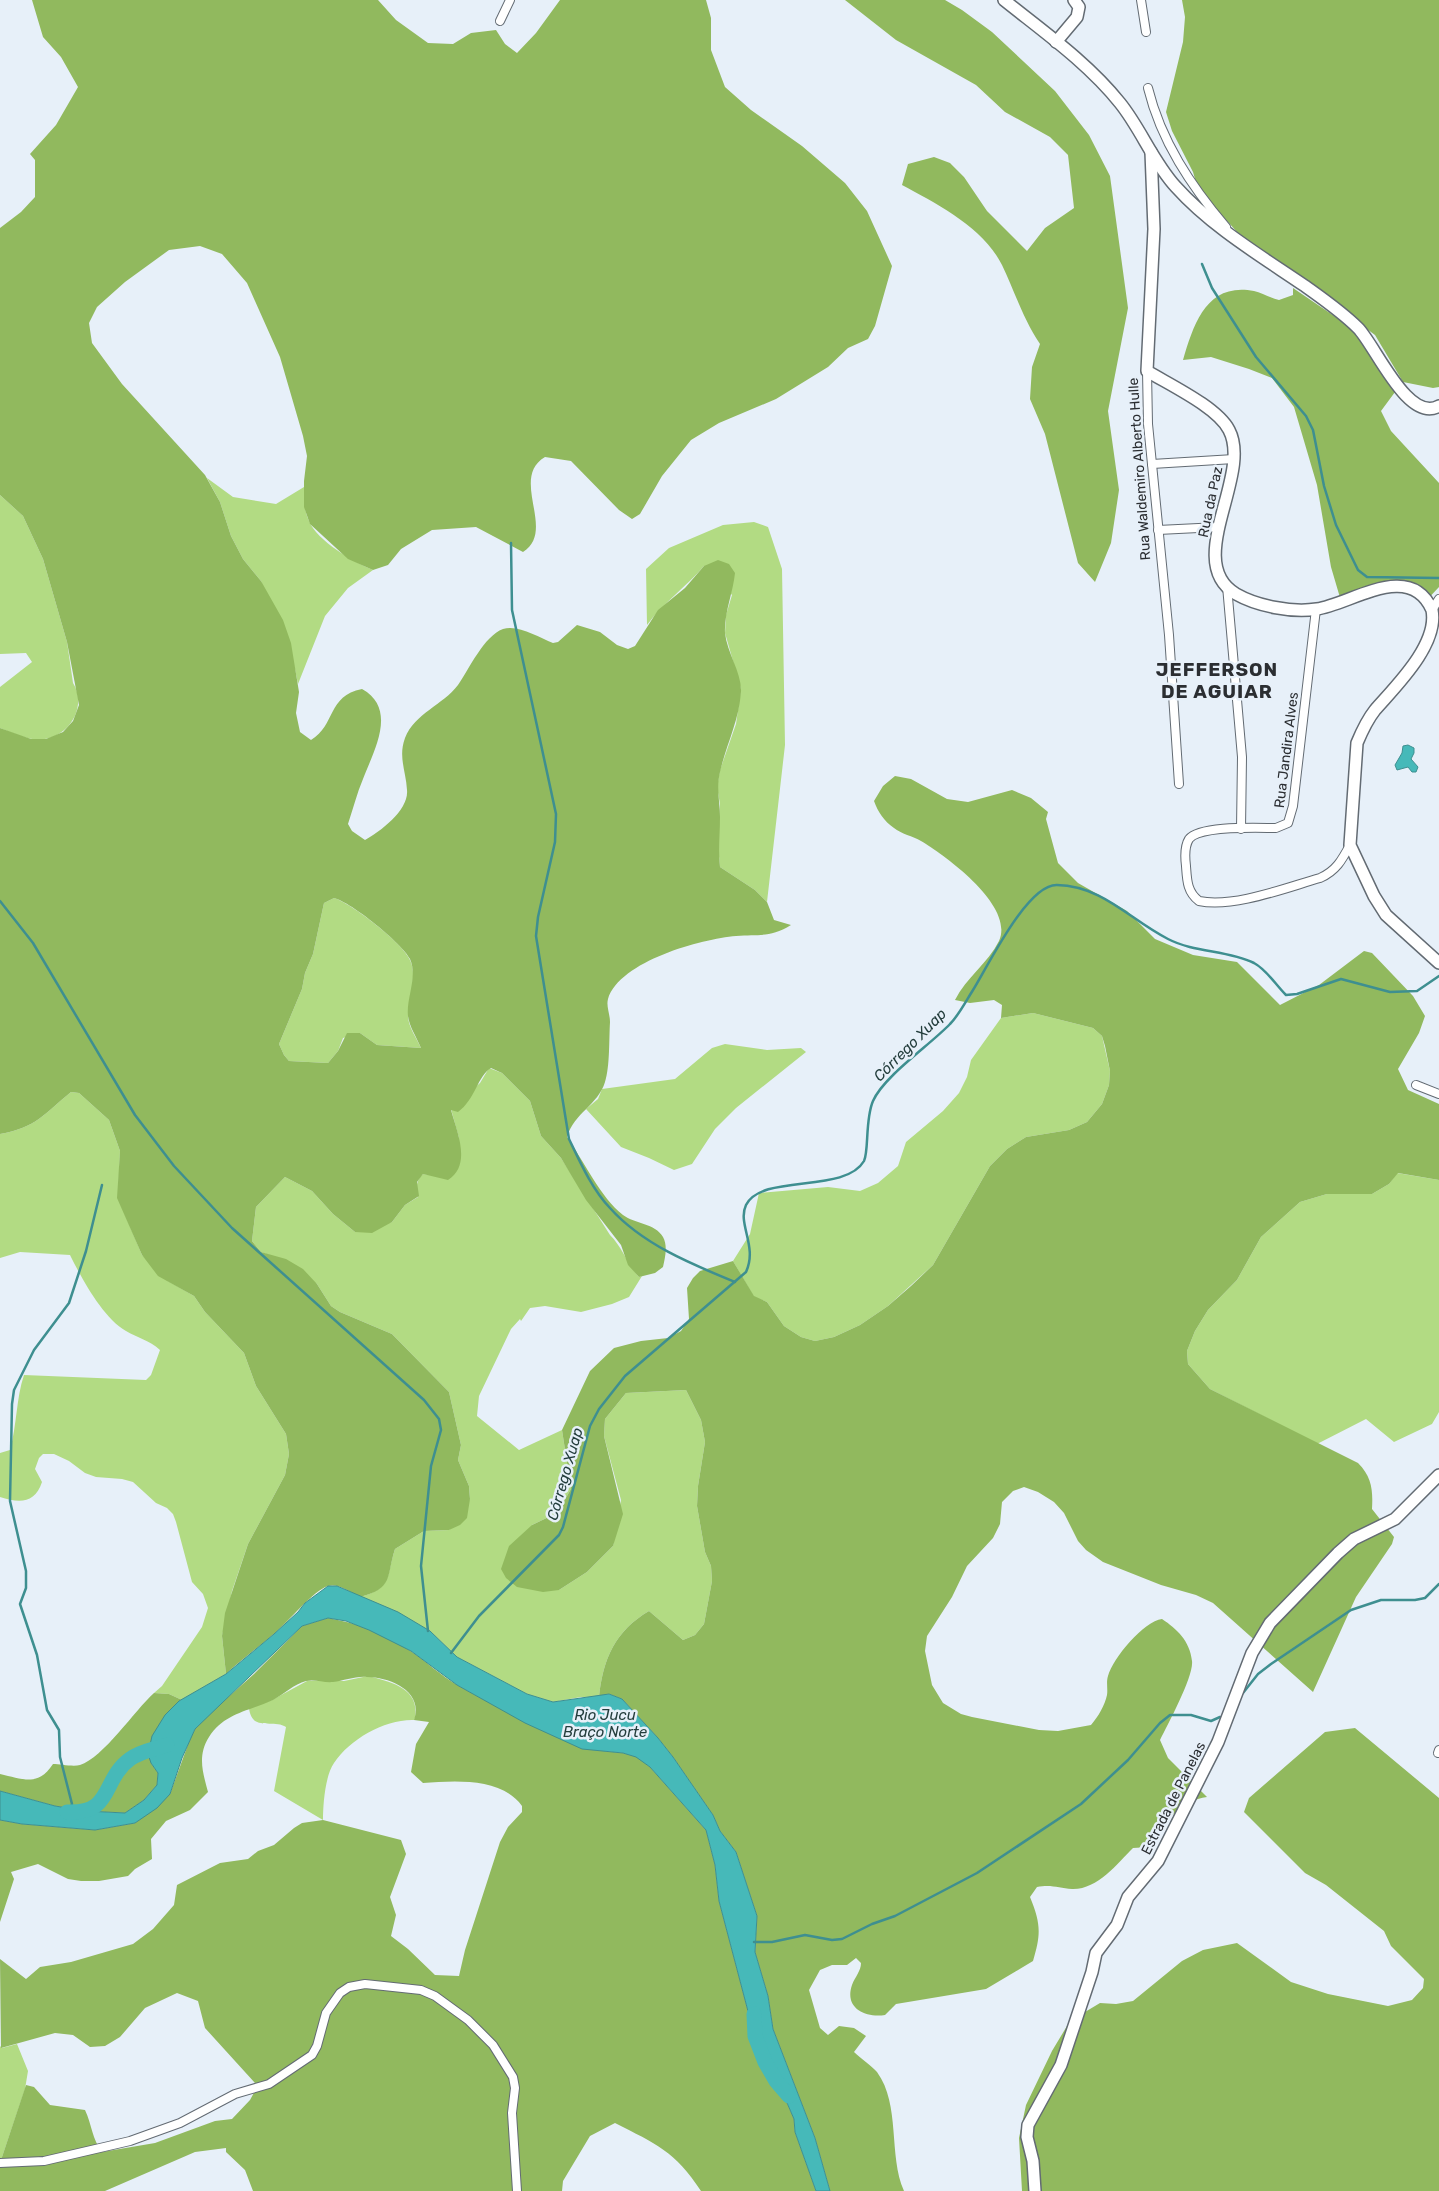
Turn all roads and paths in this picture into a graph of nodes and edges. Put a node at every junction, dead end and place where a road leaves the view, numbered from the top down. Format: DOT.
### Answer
graph roads {
  1 [pos="510,0"];
  2 [pos="1004,0"];
  3 [pos="1074,0"];
  4 [pos="1141,0"];
  5 [pos="500,21"];
  6 [pos="1146,32"];
  7 [pos="1056,42"];
  8 [pos="1148,88"];
  9 [pos="1151,152"];
  10 [pos="1232,234"];
  11 [pos="1147,371"];
  12 [pos="1439,406"];
  13 [pos="1234,459"];
  14 [pos="1152,464"];
  15 [pos="1219,527"];
  16 [pos="1158,530"];
  17 [pos="1226,586"];
  18 [pos="1439,599"];
  19 [pos="1316,609"];
  20 [pos="1432,610"];
  21 [pos="1179,784"];
  22 [pos="1242,829"];
  23 [pos="1350,845"];
  24 [pos="1439,964"];
  25 [pos="1416,1084"];
  26 [pos="1439,1094"];
  27 [pos="1439,1475"];
  28 [pos="0,2163"];
  29 [pos="517,2191"];
  30 [pos="1035,2191"];
  1 -- 5 [label="street"];
  2 -- 7 [label="street"];
  3 -- 7 [label="street"];
  4 -- 6 [label="street"];
  7 -- 9 [label="street"];
  8 -- 10 [label="street"];
  9 -- 10 [label="street"];
  9 -- 11 [label="street, Rua Waldemiro Alberto Hulle"];
  10 -- 12 [label="street"];
  11 -- 13 [label="street, Rua da Paz"];
  11 -- 14 [label="street, Rua Waldemiro Alberto Hulle"];
  13 -- 14 [label="street"];
  13 -- 15 [label="street, Rua da Paz"];
  14 -- 16 [label="street, Rua Waldemiro Alberto Hulle"];
  15 -- 16 [label="street"];
  15 -- 17 [label="street, Rua da Paz"];
  16 -- 21 [label="street, Rua Waldemiro Alberto Hulle"];
  17 -- 19 [label="street"];
  17 -- 22 [label="street"];
  18 -- 20 [label="street"];
  19 -- 20 [label="street"];
  19 -- 22 [label="street, Rua Jandira Alves"];
  20 -- 23 [label="street"];
  22 -- 23 [label="street, Rua Jandira Alves"];
  23 -- 24 [label="street"];
  25 -- 26 [label="street"];
  27 -- 30 [label="street, Estrada de Panelas"];
  28 -- 29 [label="street"];
}
